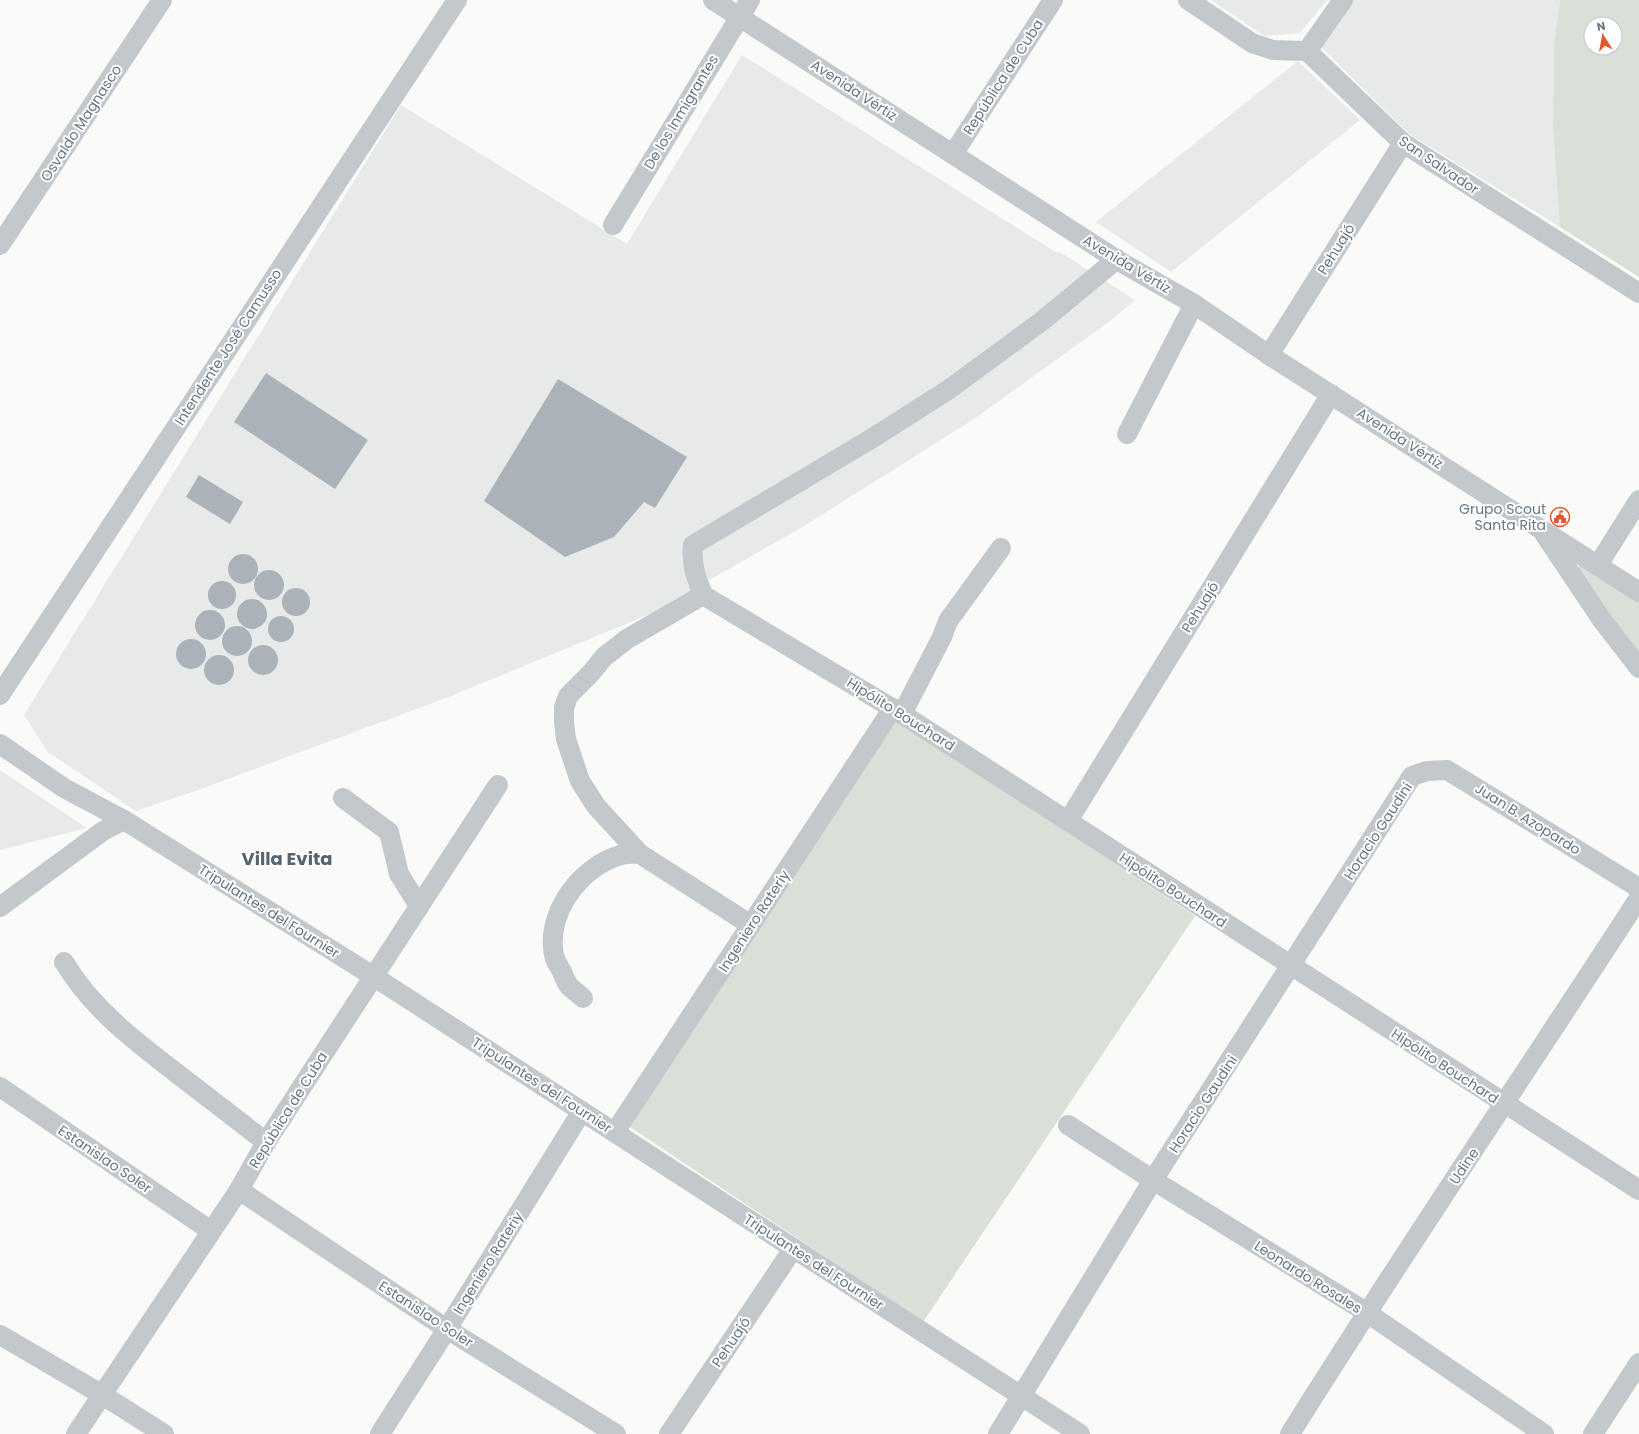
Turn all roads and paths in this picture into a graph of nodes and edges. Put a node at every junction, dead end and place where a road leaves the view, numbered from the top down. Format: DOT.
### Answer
graph roads {
  1 [pos="162,0"];
  2 [pos="457,0"];
  3 [pos="713,0"];
  4 [pos="750,0"];
  5 [pos="1053,0"];
  6 [pos="1188,0"];
  7 [pos="1343,0"];
  8 [pos="739,17"];
  9 [pos="1307,51"];
  10 [pos="1403,143"];
  11 [pos="953,154"];
  12 [pos="613,225"];
  13 [pos="0,246"];
  14 [pos="1117,259"];
  15 [pos="1639,293"];
  16 [pos="1194,304"];
  17 [pos="1269,355"];
  18 [pos="1331,394"];
  19 [pos="1127,434"];
  20 [pos="1639,500"];
  21 [pos="1540,529"];
  22 [pos="1001,548"];
  23 [pos="1598,565"];
  24 [pos="1639,592"];
  25 [pos="703,595"];
  26 [pos="1639,668"];
  27 [pos="0,695"];
  28 [pos="897,711"];
  29 [pos="0,744"];
  30 [pos="1412,776"];
  31 [pos="498,785"];
  32 [pos="343,798"];
  33 [pos="124,820"];
  34 [pos="1068,821"];
  35 [pos="640,854"];
  36 [pos="1639,888"];
  37 [pos="1639,898"];
  38 [pos="419,906"];
  39 [pos="0,907"];
  40 [pos="751,926"];
  41 [pos="64,962"];
  42 [pos="1291,966"];
  43 [pos="373,976"];
  44 [pos="583,998"];
  45 [pos="0,1087"];
  46 [pos="1505,1104"];
  47 [pos="582,1112"];
  48 [pos="1068,1125"];
  49 [pos="615,1132"];
  50 [pos="266,1142"];
  51 [pos="1153,1180"];
  52 [pos="239,1190"];
  53 [pos="1639,1190"];
  54 [pos="211,1231"];
  55 [pos="793,1249"];
  56 [pos="1366,1312"];
  57 [pos="447,1329"];
  58 [pos="0,1335"];
  59 [pos="1639,1363"];
  60 [pos="101,1394"];
  61 [pos="1020,1395"];
  62 [pos="76,1434"];
  63 [pos="164,1434"];
  64 [pos="380,1434"];
  65 [pos="616,1434"];
  66 [pos="669,1434"];
  67 [pos="998,1434"];
  68 [pos="1080,1434"];
  69 [pos="1290,1434"];
  70 [pos="1544,1434"];
  71 [pos="1593,1434"];
  1 -- 13 [label="street, Osvaldo Magnasco"];
  2 -- 27 [label="street, Intendente José Camusso"];
  3 -- 8 [label="street, Avenida Vértiz"];
  4 -- 8 [label="street, De los Inmigrantes"];
  5 -- 11 [label="street, República de Cuba"];
  6 -- 9 [label="street"];
  7 -- 9 [label="street"];
  8 -- 11 [label="street, Avenida Vértiz"];
  8 -- 12 [label="street, De los Inmigrantes"];
  9 -- 10 [label="street, San Salvador"];
  10 -- 15 [label="street, San Salvador"];
  10 -- 17 [label="street, Pehuajó"];
  11 -- 14 [label="street, Avenida Vértiz"];
  14 -- 16 [label="street, Avenida Vértiz"];
  14 -- 25 [label="street"];
  16 -- 17 [label="street, Avenida Vértiz"];
  16 -- 19 [label="street"];
  17 -- 18 [label="street, Avenida Vértiz"];
  18 -- 21 [label="street, Avenida Vértiz"];
  18 -- 34 [label="street, Pehuajó"];
  20 -- 23 [label="street"];
  21 -- 23 [label="street, Avenida Vértiz"];
  21 -- 26 [label="street"];
  22 -- 28 [label="street, Ingeniero Rateriy"];
  23 -- 24 [label="street, Avenida Vértiz"];
  25 -- 28 [label="street, Hipólito Bouchard"];
  25 -- 35 [label="street"];
  28 -- 34 [label="street, Hipólito Bouchard"];
  28 -- 40 [label="street, Ingeniero Rateriy"];
  29 -- 33 [label="street, Tripulantes del Fournier"];
  30 -- 36 [label="street, Juan B. Azopardo"];
  30 -- 42 [label="street, Horacio Gaudini"];
  31 -- 38 [label="street, República de Cuba"];
  32 -- 38 [label="street"];
  33 -- 39 [label="street"];
  33 -- 43 [label="street, Tripulantes del Fournier"];
  34 -- 42 [label="street, Hipólito Bouchard"];
  35 -- 40 [label="street"];
  35 -- 44 [label="street"];
  37 -- 46 [label="street, Udine"];
  38 -- 43 [label="street, República de Cuba"];
  40 -- 49 [label="street, Ingeniero Rateriy"];
  41 -- 50 [label="street"];
  42 -- 46 [label="street, Hipólito Bouchard"];
  42 -- 51 [label="street, Horacio Gaudini"];
  43 -- 47 [label="street, Tripulantes del Fournier"];
  43 -- 50 [label="street, República de Cuba"];
  45 -- 54 [label="street, Estanislao Soler"];
  46 -- 53 [label="street, Hipólito Bouchard"];
  46 -- 56 [label="street, Udine"];
  47 -- 49 [label="street, Tripulantes del Fournier"];
  47 -- 57 [label="street, Ingeniero Rateriy"];
  48 -- 51 [label="street, Leonardo Rosales"];
  49 -- 55 [label="street, Tripulantes del Fournier"];
  50 -- 52 [label="street, República de Cuba"];
  51 -- 56 [label="street, Leonardo Rosales"];
  51 -- 61 [label="street, Horacio Gaudini"];
  52 -- 54 [label="street, República de Cuba"];
  52 -- 57 [label="street, Estanislao Soler"];
  54 -- 60 [label="street, República de Cuba"];
  55 -- 61 [label="street, Tripulantes del Fournier"];
  55 -- 66 [label="street, Pehuajó"];
  56 -- 69 [label="street, Udine"];
  56 -- 70 [label="street, Leonardo Rosales"];
  57 -- 64 [label="street, Ingeniero Rateriy"];
  57 -- 65 [label="street, Estanislao Soler"];
  58 -- 60 [label="street"];
  59 -- 71 [label="street"];
  60 -- 62 [label="street, República de Cuba"];
  60 -- 63 [label="street"];
  61 -- 67 [label="street, Horacio Gaudini"];
  61 -- 68 [label="street, Tripulantes del Fournier"];
}
